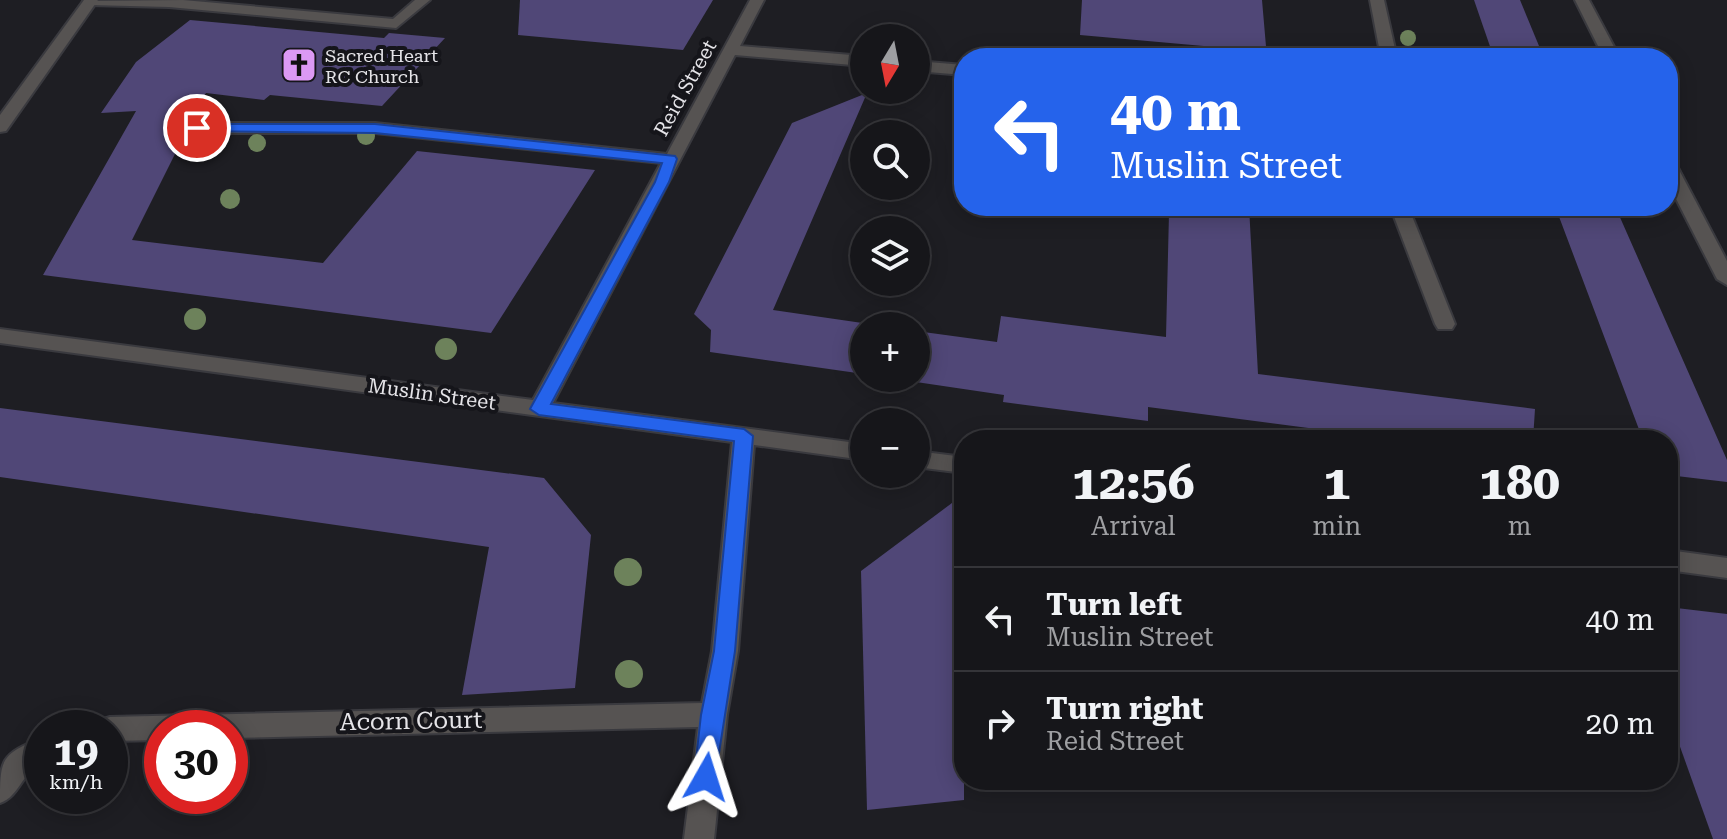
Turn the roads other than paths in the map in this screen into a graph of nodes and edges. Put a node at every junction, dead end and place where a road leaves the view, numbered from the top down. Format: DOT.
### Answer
graph roads {
  1 [pos="90,0"];
  2 [pos="423,0"];
  3 [pos="757,0"];
  4 [pos="1377,0"];
  5 [pos="1582,0"];
  6 [pos="1387,48"];
  7 [pos="1607,48"];
  8 [pos="731,50"];
  9 [pos="850,60"];
  10 [pos="930,67"];
  11 [pos="954,69"];
  12 [pos="0,127"];
  13 [pos="197,128"];
  14 [pos="670,159"];
  15 [pos="1678,185"];
  16 [pos="1403,216"];
  17 [pos="1727,279"];
  18 [pos="1445,324"];
  19 [pos="0,336"];
  20 [pos="539,409"];
  21 [pos="744,436"];
  22 [pos="850,450"];
  23 [pos="930,461"];
  24 [pos="954,464"];
  25 [pos="1678,561"];
  26 [pos="1727,568"];
  27 [pos="713,715"];
  28 [pos="128,729"];
  29 [pos="24,759"];
  30 [pos="0,790"];
  31 [pos="699,839"];
  1 -- 2 [label="street"];
  1 -- 12 [label="street"];
  3 -- 8 [label="street, Reid Street"];
  4 -- 6 [label="street"];
  5 -- 7 [label="street"];
  8 -- 9 [label="street"];
  8 -- 14 [label="street, Reid Street"];
  10 -- 11 [label="street"];
  13 -- 14 [label="street"];
  14 -- 20 [label="street, Reid Street"];
  15 -- 17 [label="street"];
  16 -- 18 [label="street"];
  19 -- 20 [label="street, Muslin Street"];
  20 -- 21 [label="street, Muslin Street"];
  21 -- 22 [label="street, Muslin Street"];
  21 -- 27 [label="street"];
  23 -- 24 [label="street"];
  25 -- 26 [label="street"];
  27 -- 28 [label="street, Acorn Court"];
  27 -- 31 [label="street"];
  29 -- 30 [label="street"];
}
